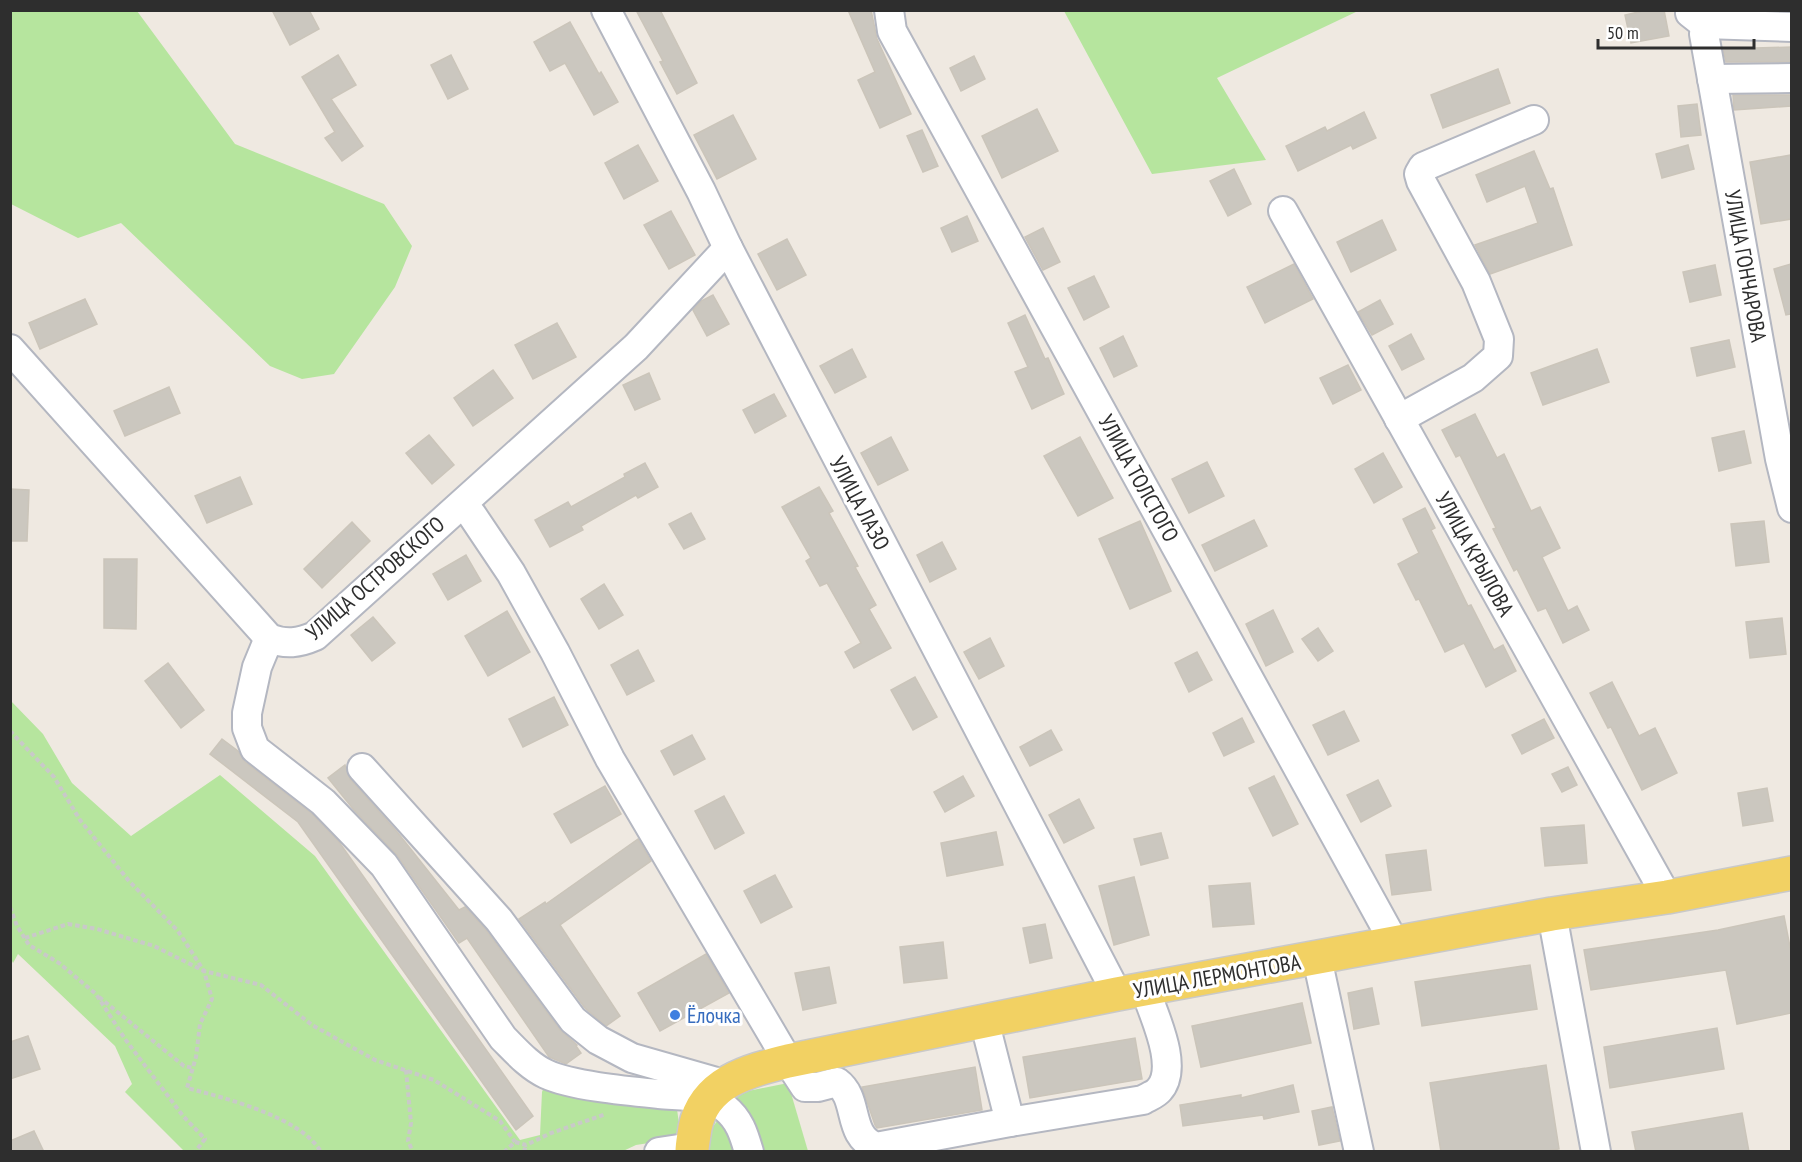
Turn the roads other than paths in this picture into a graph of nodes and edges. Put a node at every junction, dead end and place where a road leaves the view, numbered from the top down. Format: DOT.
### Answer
graph roads {
  1 [pos="606,10"];
  2 [pos="889,10"];
  3 [pos="1700,15"];
  4 [pos="1791,27"];
  5 [pos="1712,78"];
  6 [pos="1791,78"];
  7 [pos="1534,120"];
  8 [pos="1283,211"];
  9 [pos="728,248"];
  10 [pos="10,349"];
  11 [pos="1399,419"];
  12 [pos="1786,458"];
  13 [pos="1791,508"];
  14 [pos="472,515"];
  15 [pos="269,638"];
  16 [pos="362,768"];
  17 [pos="1791,873"];
  18 [pos="1667,897"];
  19 [pos="1552,914"];
  20 [pos="1395,944"];
  21 [pos="1317,958"];
  22 [pos="1131,992"];
  23 [pos="984,1020"];
  24 [pos="788,1060"];
  25 [pos="716,1091"];
  26 [pos="1010,1122"];
  27 [pos="692,1149"];
  28 [pos="659,1152"];
  29 [pos="749,1152"];
  30 [pos="1359,1152"];
  31 [pos="1596,1152"];
  1 -- 9 [label="street, УЛИЦА ЛАЗО"];
  2 -- 20 [label="street, УЛИЦА ТОЛСТОГО"];
  3 -- 4 [label="street, УЛИЦА ГОНЧАРОВА"];
  3 -- 5 [label="street, УЛИЦА ГОНЧАРОВА"];
  5 -- 6 [label="street"];
  5 -- 12 [label="street, УЛИЦА ГОНЧАРОВА"];
  7 -- 11 [label="street"];
  8 -- 11 [label="street, УЛИЦА КРЫЛОВА"];
  9 -- 15 [label="street, УЛИЦА ОСТРОВСКОГО"];
  9 -- 22 [label="street, УЛИЦА ЛАЗО"];
  10 -- 15 [label="street, УЛИЦА ОСТРОВСКОГО"];
  11 -- 18 [label="street, УЛИЦА КРЫЛОВА"];
  12 -- 13 [label="street, УЛИЦА ГОНЧАРОВА"];
  14 -- 24 [label="street, УЛИЦА ОСТРОВСКОГО"];
  15 -- 25 [label="street"];
  16 -- 25 [label="street"];
  17 -- 18 [label="main road, УЛИЦА ЛЕРМОНТОВА"];
  18 -- 19 [label="main road, УЛИЦА ЛЕРМОНТОВА"];
  19 -- 20 [label="main road, УЛИЦА ЛЕРМОНТОВА"];
  19 -- 31 [label="street"];
  20 -- 21 [label="main road, УЛИЦА ЛЕРМОНТОВА"];
  21 -- 22 [label="main road, УЛИЦА ЛЕРМОНТОВА"];
  21 -- 30 [label="street"];
  22 -- 23 [label="main road, УЛИЦА ЛЕРМОНТОВА"];
  22 -- 26 [label="street, УЛИЦА ЛАЗО"];
  23 -- 24 [label="main road, УЛИЦА ЛЕРМОНТОВА"];
  23 -- 26 [label="street"];
  24 -- 25 [label="main road, УЛИЦА ЛЕРМОНТОВА"];
  24 -- 26 [label="street, УЛИЦА ОСТРОВСКОГО"];
  25 -- 27 [label="main road"];
  25 -- 29 [label="street"];
  27 -- 28 [label="street"];
}
